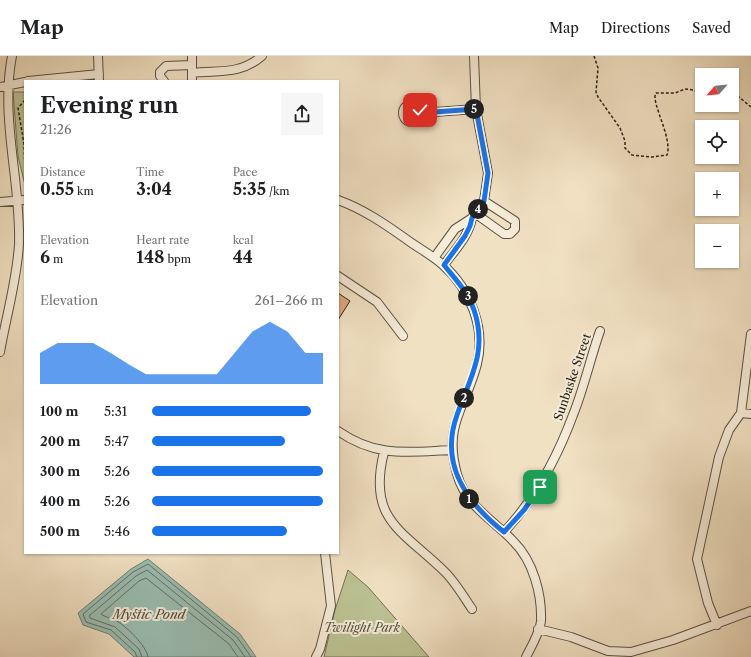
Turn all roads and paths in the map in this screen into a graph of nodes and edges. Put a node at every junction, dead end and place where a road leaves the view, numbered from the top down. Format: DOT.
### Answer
graph roads {
  1 [pos="12,56"];
  2 [pos="98,56"];
  3 [pos="192,56"];
  4 [pos="262,56"];
  5 [pos="474,56"];
  6 [pos="594,56"];
  7 [pos="192,73"];
  8 [pos="99,77"];
  9 [pos="46,80"];
  10 [pos="163,80"];
  11 [pos="23,84"];
  12 [pos="4,86"];
  13 [pos="695,91"];
  14 [pos="739,98"];
  15 [pos="24,101"];
  16 [pos="751,107"];
  17 [pos="476,109"];
  18 [pos="421,113"];
  19 [pos="24,144"];
  20 [pos="21,200"];
  21 [pos="339,200"];
  22 [pos="484,201"];
  23 [pos="0,202"];
  24 [pos="474,216"];
  25 [pos="434,258"];
  26 [pos="444,265"];
  27 [pos="339,277"];
  28 [pos="2,323"];
  29 [pos="600,331"];
  30 [pos="751,334"];
  31 [pos="404,336"];
  32 [pos="0,352"];
  33 [pos="741,413"];
  34 [pos="751,414"];
  35 [pos="339,432"];
  36 [pos="452,450"];
  37 [pos="384,452"];
  38 [pos="504,532"];
  39 [pos="325,554"];
  40 [pos="472,609"];
  41 [pos="751,611"];
  42 [pos="717,625"];
  43 [pos="538,628"];
  44 [pos="316,657"];
  45 [pos="526,657"];
  1 -- 12 [label="street"];
  2 -- 8 [label="street"];
  3 -- 7 [label="street"];
  4 -- 7 [label="street"];
  5 -- 17 [label="street"];
  6 -- 13 [label="path"];
  7 -- 10 [label="street"];
  8 -- 9 [label="street"];
  11 -- 12 [label="street"];
  12 -- 20 [label="street"];
  14 -- 16 [label="path"];
  15 -- 19 [label="path"];
  17 -- 18 [label="street"];
  17 -- 22 [label="street"];
  20 -- 23 [label="street"];
  20 -- 28 [label="street"];
  21 -- 25 [label="street"];
  22 -- 24 [label="street"];
  22 -- 24 [label="street"];
  24 -- 25 [label="street"];
  24 -- 26 [label="street"];
  25 -- 26 [label="street"];
  26 -- 36 [label="street"];
  27 -- 31 [label="street"];
  28 -- 32 [label="street"];
  29 -- 38 [label="street, Sunbaske Street"];
  30 -- 33 [label="street"];
  33 -- 34 [label="street"];
  33 -- 42 [label="street"];
  35 -- 37 [label="street"];
  36 -- 37 [label="street"];
  36 -- 38 [label="street"];
  37 -- 40 [label="street"];
  38 -- 43 [label="street"];
  39 -- 44 [label="street"];
  41 -- 42 [label="street"];
  42 -- 43 [label="street"];
  43 -- 45 [label="street"];
}
